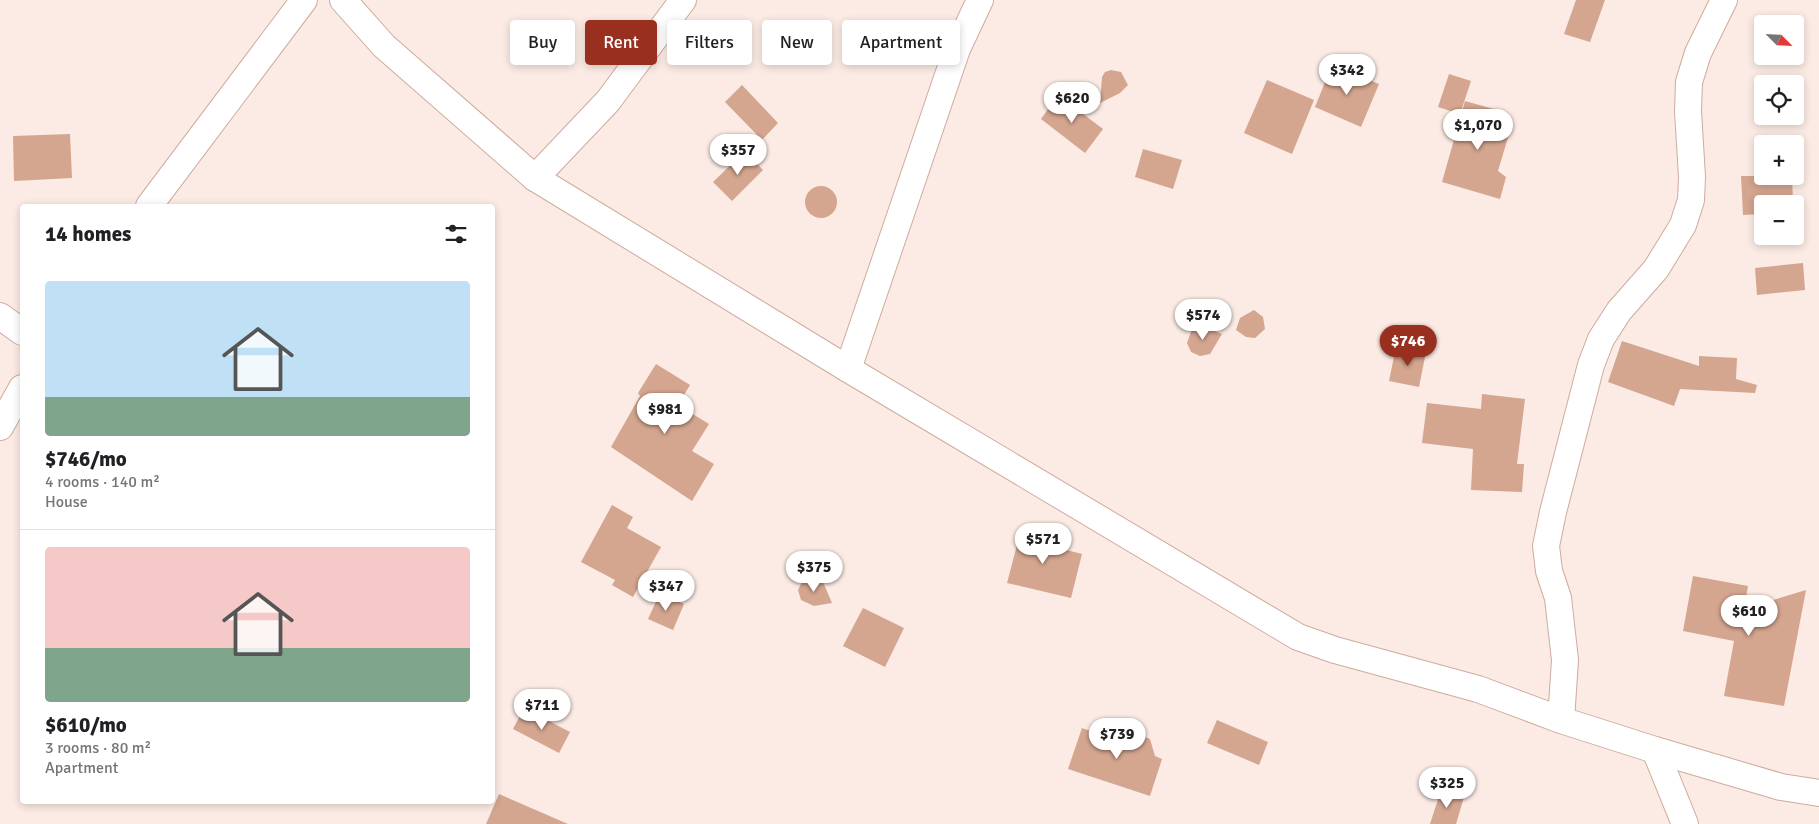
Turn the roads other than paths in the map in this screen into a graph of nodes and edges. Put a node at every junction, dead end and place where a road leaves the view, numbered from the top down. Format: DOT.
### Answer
graph roads {
  1 [pos="304,0"];
  2 [pos="343,0"];
  3 [pos="683,0"];
  4 [pos="980,0"];
  5 [pos="1724,0"];
  6 [pos="536,178"];
  7 [pos="151,204"];
  8 [pos="0,316"];
  9 [pos="20,331"];
  10 [pos="848,369"];
  11 [pos="20,392"];
  12 [pos="0,427"];
  13 [pos="1561,720"];
  14 [pos="1655,750"];
  15 [pos="1819,793"];
  16 [pos="1686,824"];
  1 -- 7 [label="street"];
  2 -- 6 [label="street"];
  3 -- 6 [label="street"];
  4 -- 10 [label="street"];
  5 -- 13 [label="street"];
  6 -- 10 [label="street"];
  8 -- 9 [label="street"];
  10 -- 13 [label="street"];
  11 -- 12 [label="street"];
  13 -- 14 [label="street"];
  14 -- 15 [label="street"];
  14 -- 16 [label="street"];
}
